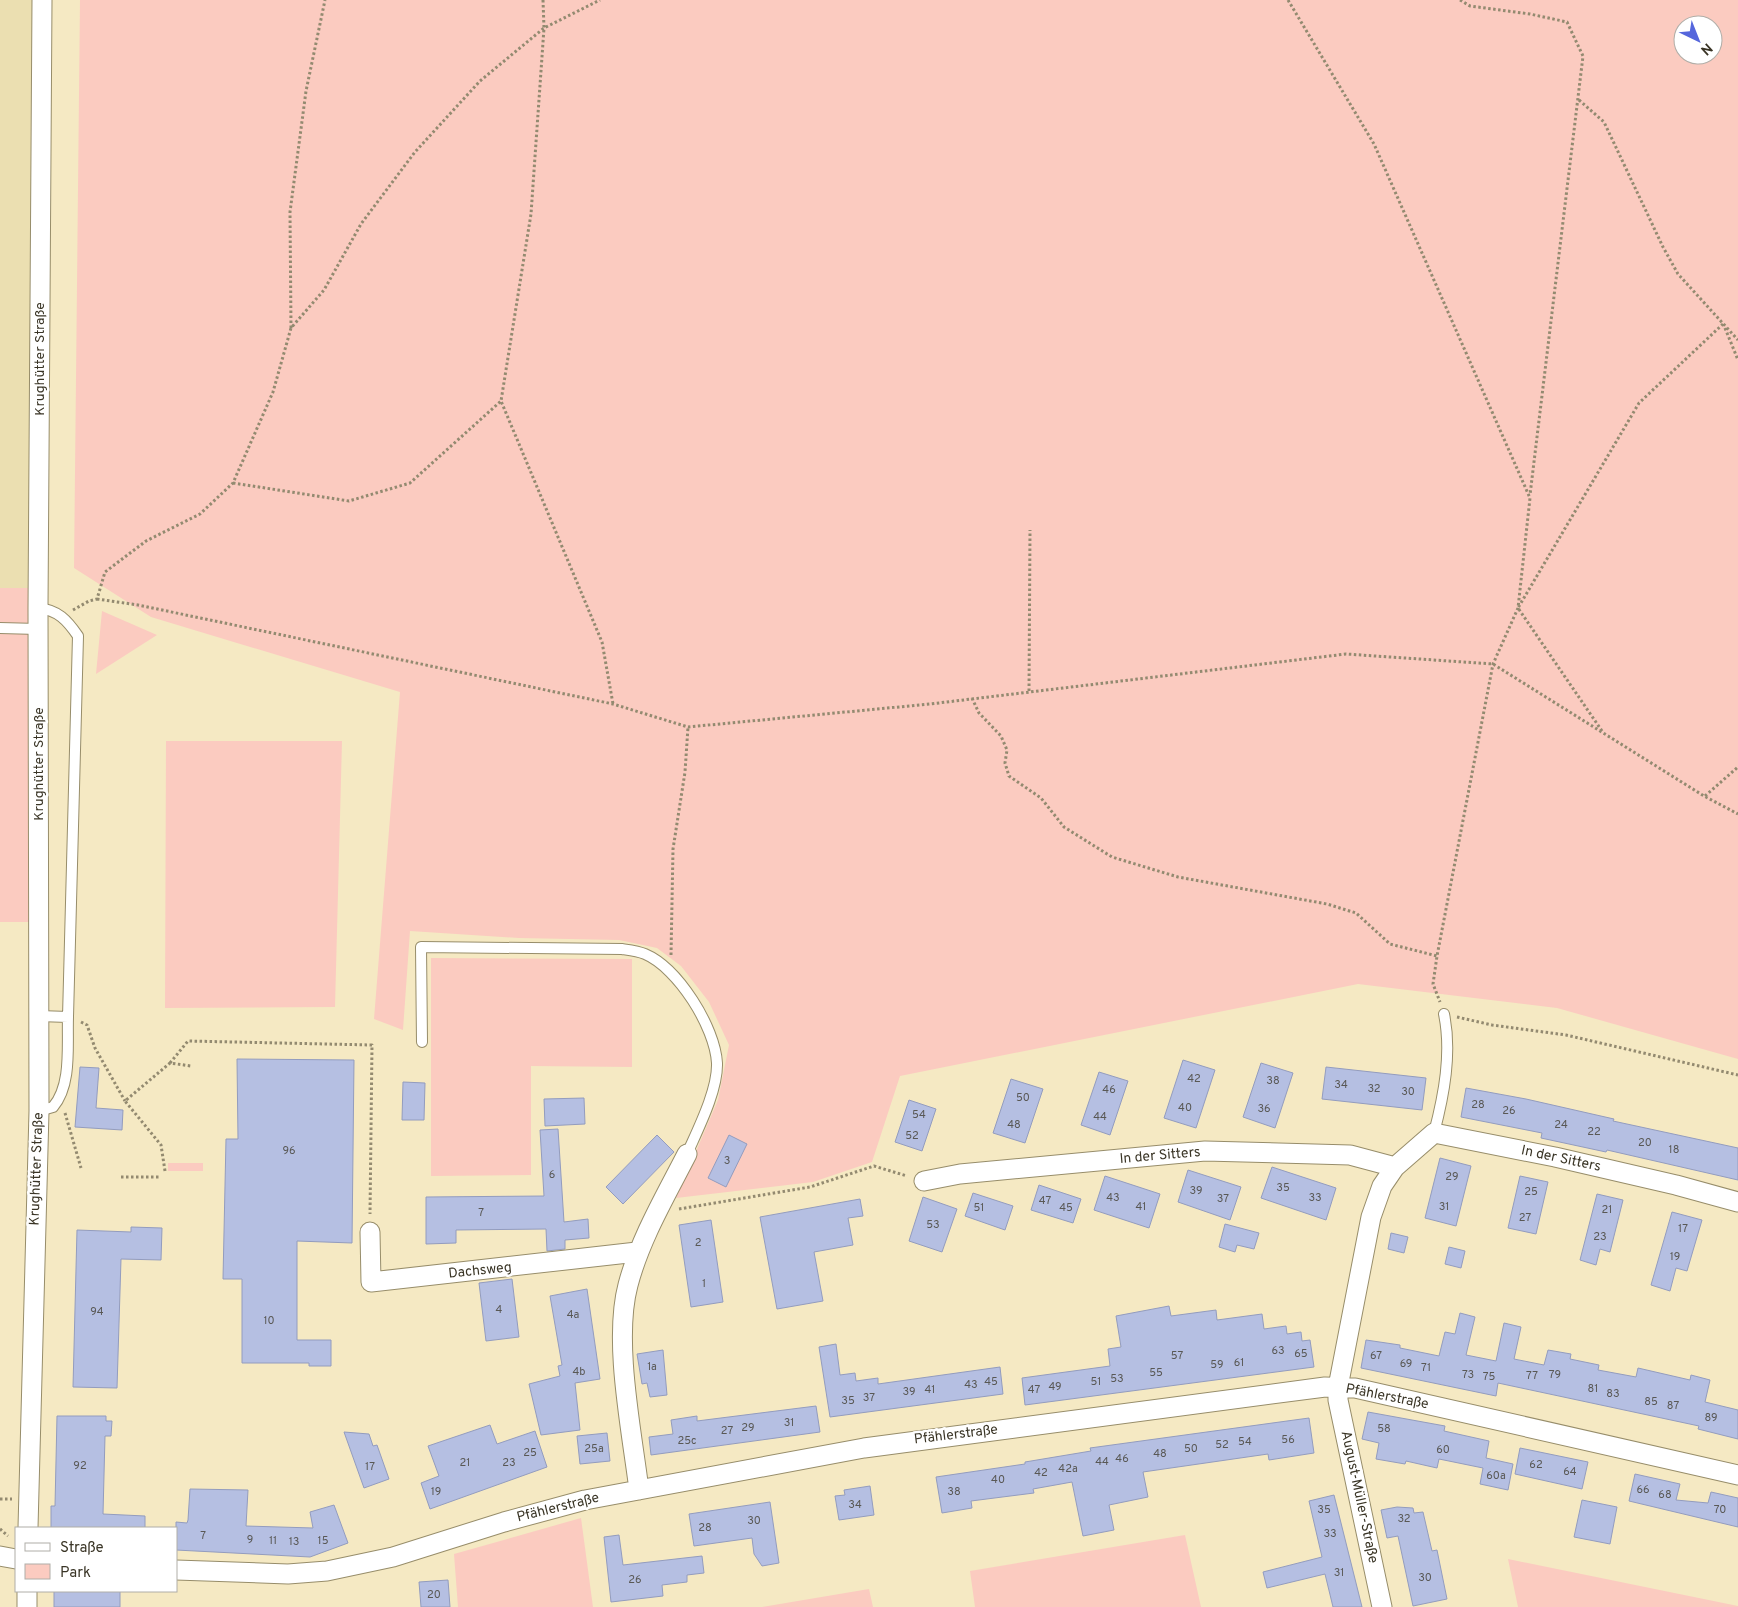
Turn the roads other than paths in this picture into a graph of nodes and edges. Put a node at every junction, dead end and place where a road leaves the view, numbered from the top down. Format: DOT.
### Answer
graph roads {
  1 [pos="42,0"];
  2 [pos="38,608"];
  3 [pos="0,628"];
  4 [pos="38,629"];
  5 [pos="1444,1014"];
  6 [pos="39,1016"];
  7 [pos="68,1018"];
  8 [pos="422,1042"];
  9 [pos="39,1111"];
  10 [pos="1434,1133"];
  11 [pos="687,1154"];
  12 [pos="1395,1167"];
  13 [pos="924,1181"];
  14 [pos="1738,1202"];
  15 [pos="370,1232"];
  16 [pos="637,1252"];
  17 [pos="1338,1387"];
  18 [pos="1738,1476"];
  19 [pos="639,1490"];
  20 [pos="28,1527"];
  21 [pos="0,1556"];
  22 [pos="15,1559"];
  23 [pos="178,1570"];
  24 [pos="27,1592"];
  25 [pos="27,1607"];
  26 [pos="1382,1607"];
  1 -- 2 [label="street, Krughütter Straße"];
  2 -- 4 [label="street, Krughütter Straße"];
  2 -- 7 [label="lane"];
  3 -- 4 [label="lane"];
  4 -- 6 [label="street, Krughütter Straße"];
  5 -- 10 [label="lane"];
  6 -- 7 [label="lane"];
  6 -- 9 [label="street, Krughütter Straße"];
  7 -- 9 [label="lane"];
  8 -- 11 [label="lane"];
  9 -- 20 [label="street, Krughütter Straße"];
  10 -- 12 [label="street"];
  10 -- 14 [label="street, In der Sitters"];
  11 -- 16 [label="street"];
  12 -- 13 [label="street, In der Sitters"];
  12 -- 17 [label="street"];
  15 -- 16 [label="street, Dachsweg"];
  16 -- 19 [label="street"];
  17 -- 18 [label="street, Pfählerstraße"];
  17 -- 19 [label="street, Pfählerstraße"];
  17 -- 26 [label="street, August-Müller-Straße"];
  19 -- 23 [label="street, Pfählerstraße"];
  21 -- 22 [label="street"];
  24 -- 25 [label="street"];
}
